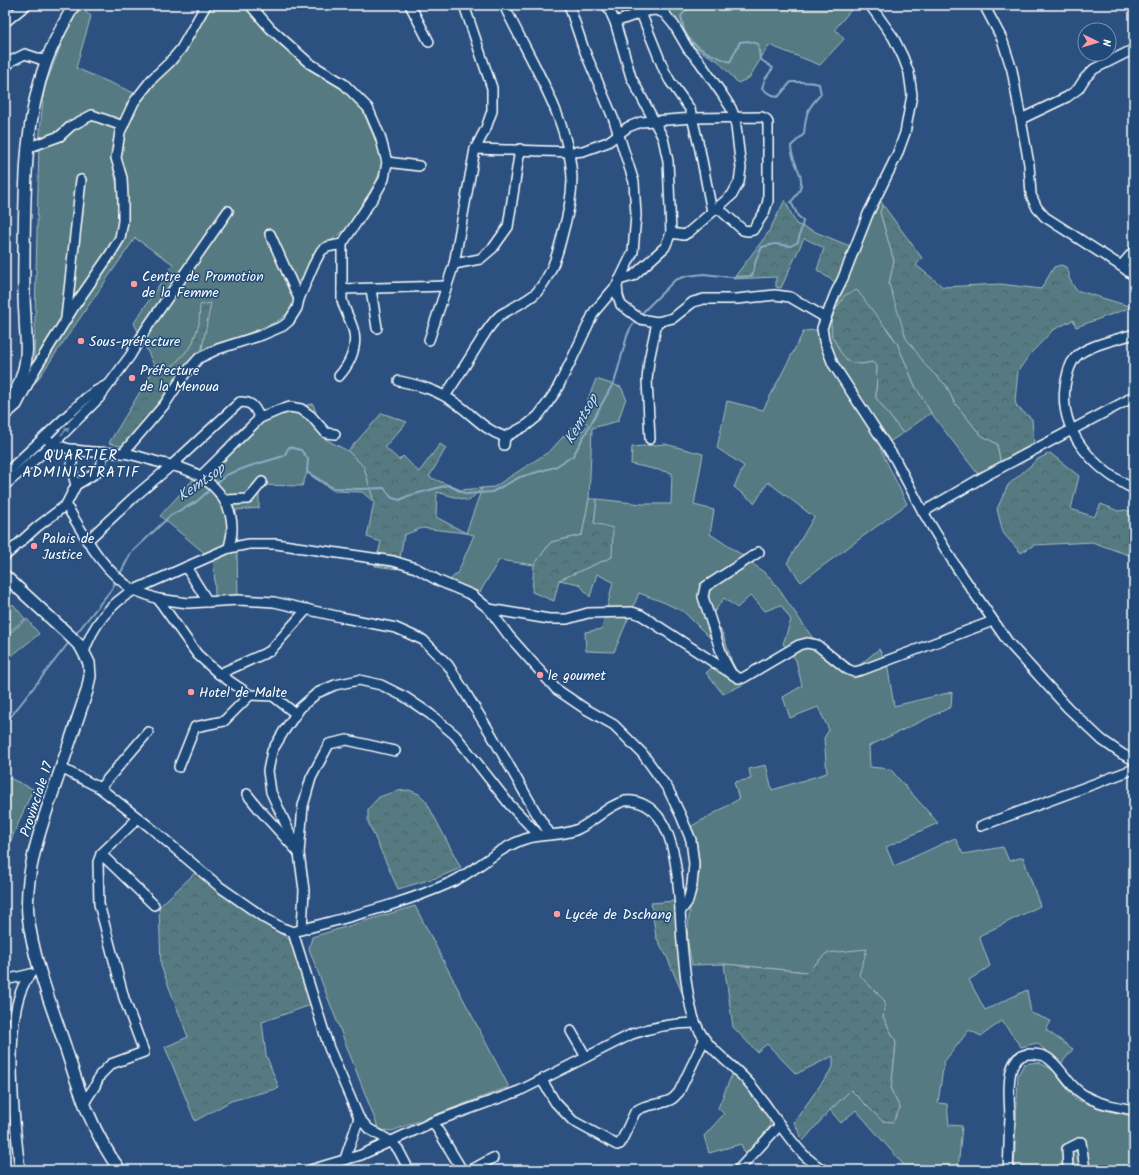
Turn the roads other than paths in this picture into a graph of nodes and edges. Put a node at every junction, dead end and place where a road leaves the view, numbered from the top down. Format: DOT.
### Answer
graph roads {
  1 [pos="5,5"];
  2 [pos="26,5"];
  3 [pos="74,5"];
  4 [pos="206,5"];
  5 [pos="250,5"];
  6 [pos="410,5"];
  7 [pos="464,5"];
  8 [pos="504,5"];
  9 [pos="569,5"];
  10 [pos="607,5"];
  11 [pos="870,5"];
  12 [pos="984,5"];
  13 [pos="641,13"];
  14 [pos="8,19"];
  15 [pos="615,22"];
  16 [pos="429,42"];
  17 [pos="1134,49"];
  18 [pos="46,61"];
  19 [pos="5,68"];
  20 [pos="693,118"];
  21 [pos="735,118"];
  22 [pos="1021,119"];
  23 [pos="655,121"];
  24 [pos="123,126"];
  25 [pos="618,133"];
  26 [pos="27,148"];
  27 [pos="475,149"];
  28 [pos="520,149"];
  29 [pos="569,152"];
  30 [pos="387,162"];
  31 [pos="420,166"];
  32 [pos="81,180"];
  33 [pos="715,210"];
  34 [pos="228,211"];
  35 [pos="671,233"];
  36 [pos="270,234"];
  37 [pos="342,244"];
  38 [pos="1134,250"];
  39 [pos="454,264"];
  40 [pos="1121,266"];
  41 [pos="1134,276"];
  42 [pos="618,283"];
  43 [pos="447,286"];
  44 [pos="342,289"];
  45 [pos="372,289"];
  46 [pos="299,298"];
  47 [pos="826,318"];
  48 [pos="66,321"];
  49 [pos="657,322"];
  50 [pos="377,328"];
  51 [pos="1134,334"];
  52 [pos="429,340"];
  53 [pos="339,376"];
  54 [pos="399,381"];
  55 [pos="1134,395"];
  56 [pos="445,396"];
  57 [pos="5,414"];
  58 [pos="260,418"];
  59 [pos="1072,431"];
  60 [pos="335,434"];
  61 [pos="650,439"];
  62 [pos="49,441"];
  63 [pos="74,450"];
  64 [pos="104,453"];
  65 [pos="123,453"];
  66 [pos="172,465"];
  67 [pos="5,474"];
  68 [pos="200,476"];
  69 [pos="262,482"];
  70 [pos="5,485"];
  71 [pos="76,485"];
  72 [pos="1134,489"];
  73 [pos="225,500"];
  74 [pos="66,505"];
  75 [pos="923,512"];
  76 [pos="87,541"];
  77 [pos="229,548"];
  78 [pos="759,552"];
  79 [pos="5,556"];
  80 [pos="186,567"];
  81 [pos="5,576"];
  82 [pos="134,590"];
  83 [pos="158,599"];
  84 [pos="208,602"];
  85 [pos="307,609"];
  86 [pos="489,609"];
  87 [pos="993,621"];
  88 [pos="80,647"];
  89 [pos="219,674"];
  90 [pos="732,674"];
  91 [pos="250,695"];
  92 [pos="296,714"];
  93 [pos="148,732"];
  94 [pos="395,751"];
  95 [pos="1134,760"];
  96 [pos="179,767"];
  97 [pos="61,768"];
  98 [pos="1134,769"];
  99 [pos="100,788"];
  100 [pos="247,794"];
  101 [pos="138,818"];
  102 [pos="980,826"];
  103 [pos="550,834"];
  104 [pos="539,835"];
  105 [pos="299,853"];
  106 [pos="101,854"];
  107 [pos="154,905"];
  108 [pos="680,912"];
  109 [pos="298,931"];
  110 [pos="36,973"];
  111 [pos="5,980"];
  112 [pos="695,1023"];
  113 [pos="571,1031"];
  114 [pos="704,1040"];
  115 [pos="586,1057"];
  116 [pos="8,1068"];
  117 [pos="542,1080"];
  118 [pos="84,1103"];
  119 [pos="1134,1110"];
  120 [pos="359,1118"];
  121 [pos="433,1122"];
  122 [pos="780,1125"];
  123 [pos="390,1141"];
  124 [pos="493,1158"];
  125 [pos="345,1159"];
  126 [pos="20,1170"];
  127 [pos="120,1170"];
  128 [pos="310,1170"];
  129 [pos="410,1170"];
  130 [pos="462,1170"];
  131 [pos="471,1170"];
  132 [pos="738,1170"];
  133 [pos="823,1170"];
  134 [pos="1008,1170"];
  135 [pos="1068,1170"];
  136 [pos="1085,1170"];
  1 -- 14 [label="street"];
  2 -- 14 [label="street"];
  3 -- 18 [label="main road"];
  4 -- 24 [label="street"];
  5 -- 30 [label="street"];
  6 -- 16 [label="street"];
  7 -- 27 [label="street"];
  8 -- 29 [label="street"];
  9 -- 25 [label="street"];
  10 -- 15 [label="street"];
  11 -- 47 [label="street"];
  12 -- 22 [label="street"];
  13 -- 15 [label="street"];
  13 -- 20 [label="street"];
  13 -- 21 [label="street"];
  15 -- 23 [label="street"];
  17 -- 22 [label="street"];
  18 -- 19 [label="street"];
  18 -- 26 [label="main road"];
  20 -- 21 [label="street"];
  20 -- 23 [label="street"];
  20 -- 33 [label="street"];
  21 -- 33 [label="street"];
  21 -- 33 [label="street"];
  22 -- 40 [label="street"];
  23 -- 25 [label="street"];
  23 -- 35 [label="street"];
  24 -- 26 [label="street"];
  24 -- 48 [label="street"];
  25 -- 29 [label="street"];
  25 -- 42 [label="street"];
  26 -- 57 [label="main road"];
  27 -- 28 [label="street"];
  27 -- 39 [label="street"];
  28 -- 29 [label="street"];
  28 -- 39 [label="street"];
  29 -- 56 [label="street"];
  30 -- 31 [label="street"];
  30 -- 37 [label="street"];
  32 -- 48 [label="street"];
  33 -- 35 [label="street"];
  34 -- 62 [label="street"];
  35 -- 42 [label="street"];
  36 -- 46 [label="street"];
  37 -- 44 [label="street"];
  37 -- 46 [label="street"];
  38 -- 40 [label="street"];
  39 -- 43 [label="street"];
  40 -- 41 [label="street"];
  42 -- 49 [label="street"];
  42 -- 56 [label="street"];
  43 -- 45 [label="street"];
  43 -- 52 [label="street"];
  44 -- 45 [label="street"];
  44 -- 53 [label="street"];
  45 -- 50 [label="street"];
  46 -- 65 [label="street"];
  47 -- 49 [label="street"];
  47 -- 75 [label="street"];
  48 -- 57 [label="street"];
  49 -- 61 [label="street"];
  51 -- 59 [label="street"];
  54 -- 56 [label="street"];
  55 -- 59 [label="street"];
  58 -- 60 [label="street"];
  58 -- 66 [label="street"];
  58 -- 68 [label="street"];
  59 -- 72 [label="street"];
  59 -- 75 [label="street"];
  62 -- 63 [label="street"];
  62 -- 67 [label="street"];
  62 -- 70 [label="street"];
  63 -- 64 [label="street"];
  63 -- 71 [label="street"];
  64 -- 65 [label="street"];
  64 -- 71 [label="street"];
  65 -- 66 [label="street"];
  66 -- 68 [label="street"];
  66 -- 76 [label="street"];
  68 -- 73 [label="street"];
  69 -- 73 [label="street"];
  71 -- 74 [label="street"];
  73 -- 77 [label="street"];
  74 -- 76 [label="street"];
  74 -- 79 [label="street"];
  75 -- 87 [label="street"];
  76 -- 82 [label="street"];
  77 -- 80 [label="street"];
  77 -- 86 [label="street"];
  78 -- 90 [label="street"];
  80 -- 82 [label="street"];
  80 -- 84 [label="street"];
  81 -- 88 [label="main road, Provinciale 17"];
  82 -- 83 [label="street"];
  82 -- 88 [label="street"];
  83 -- 84 [label="street"];
  83 -- 89 [label="street"];
  84 -- 85 [label="street"];
  85 -- 89 [label="street"];
  85 -- 103 [label="street"];
  86 -- 90 [label="street"];
  86 -- 108 [label="street"];
  87 -- 90 [label="street"];
  87 -- 95 [label="street"];
  88 -- 97 [label="main road, Provinciale 17"];
  89 -- 91 [label="street"];
  91 -- 92 [label="street"];
  91 -- 96 [label="street"];
  92 -- 104 [label="street"];
  92 -- 105 [label="street"];
  93 -- 99 [label="street"];
  94 -- 105 [label="street"];
  97 -- 99 [label="street"];
  97 -- 110 [label="main road, Provinciale 17"];
  98 -- 102 [label="street"];
  99 -- 101 [label="street"];
  100 -- 105 [label="street"];
  101 -- 106 [label="street"];
  101 -- 109 [label="street"];
  103 -- 104 [label="street"];
  103 -- 108 [label="street"];
  104 -- 109 [label="street"];
  105 -- 109 [label="street"];
  106 -- 107 [label="street"];
  106 -- 118 [label="street"];
  108 -- 112 [label="street"];
  109 -- 120 [label="street"];
  110 -- 111 [label="street"];
  110 -- 116 [label="street"];
  110 -- 118 [label="main road, Provinciale 17"];
  112 -- 114 [label="street"];
  112 -- 115 [label="street"];
  113 -- 115 [label="street"];
  114 -- 117 [label="street"];
  114 -- 122 [label="street"];
  115 -- 117 [label="street"];
  116 -- 126 [label="street"];
  117 -- 121 [label="street"];
  118 -- 127 [label="main road, Provinciale 17"];
  119 -- 134 [label="street"];
  120 -- 123 [label="street"];
  120 -- 125 [label="street"];
  121 -- 123 [label="street"];
  121 -- 130 [label="street"];
  122 -- 132 [label="street"];
  122 -- 133 [label="street"];
  123 -- 125 [label="street"];
  123 -- 129 [label="street"];
  124 -- 131 [label="street"];
  125 -- 128 [label="street"];
  135 -- 136 [label="street"];
}
